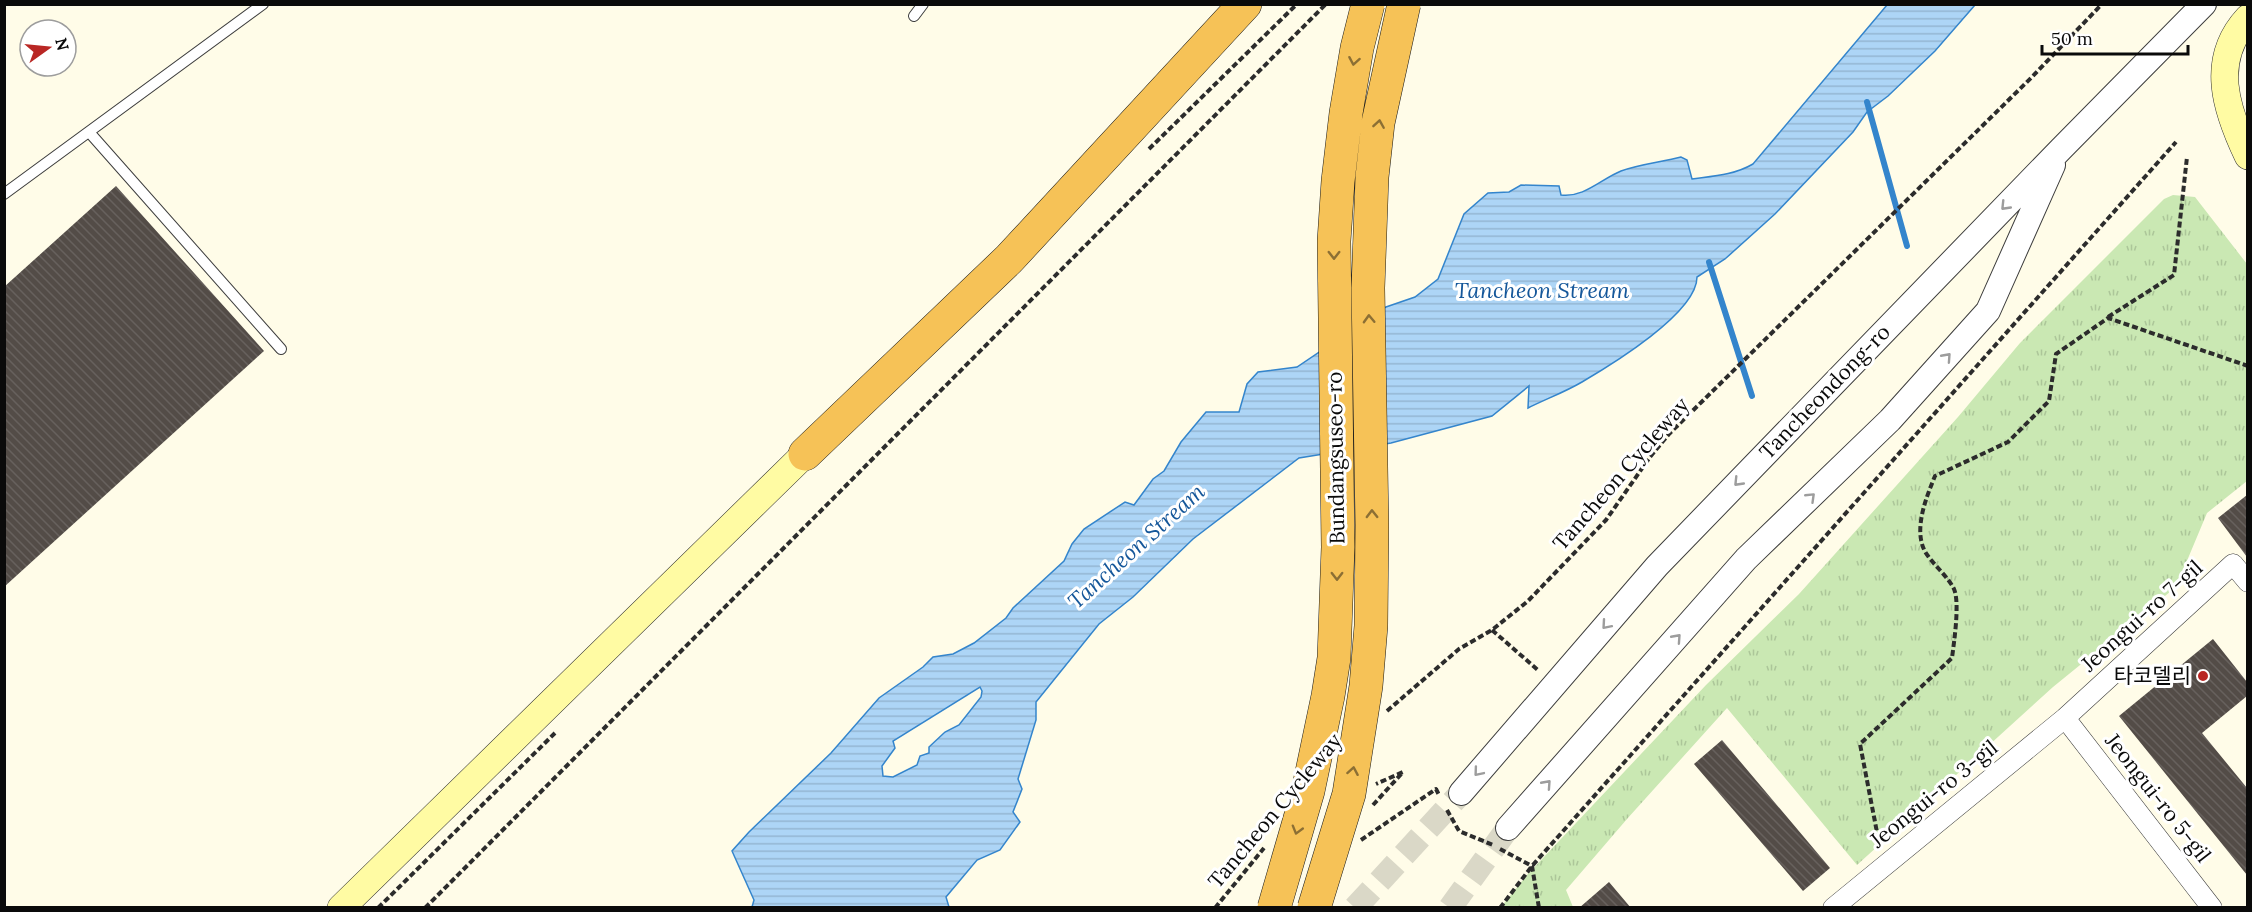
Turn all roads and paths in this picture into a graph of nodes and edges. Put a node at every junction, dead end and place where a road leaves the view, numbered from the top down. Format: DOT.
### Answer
graph roads {
  1 [pos="263,4"];
  2 [pos="923,4"];
  3 [pos="1228,4"];
  4 [pos="1245,4"];
  5 [pos="1326,4"];
  6 [pos="1368,4"];
  7 [pos="1404,4"];
  8 [pos="2102,4"];
  9 [pos="2204,4"];
  10 [pos="914,16"];
  11 [pos="2247,18"];
  12 [pos="89,132"];
  13 [pos="2176,142"];
  14 [pos="2061,149"];
  15 [pos="2247,156"];
  16 [pos="2187,157"];
  17 [pos="4,194"];
  18 [pos="2108,318"];
  19 [pos="281,349"];
  20 [pos="2247,366"];
  21 [pos="805,454"];
  22 [pos="2247,582"];
  23 [pos="1492,630"];
  24 [pos="1554,684"];
  25 [pos="1386,712"];
  26 [pos="2066,718"];
  27 [pos="1436,789"];
  28 [pos="1461,792"];
  29 [pos="1508,828"];
  30 [pos="1271,840"];
  31 [pos="1532,866"];
  32 [pos="1883,867"];
  33 [pos="341,908"];
  34 [pos="425,908"];
  35 [pos="1215,908"];
  36 [pos="1274,908"];
  37 [pos="1314,908"];
  38 [pos="1500,908"];
  39 [pos="1539,908"];
  40 [pos="1833,908"];
  41 [pos="2212,908"];
  1 -- 12 [label="lane"];
  2 -- 10 [label="lane"];
  3 -- 21 [label="highway"];
  4 -- 21 [label="highway"];
  5 -- 34 [label="path"];
  6 -- 36 [label="highway, Bundangsuseo-ro, one-way, bridge"];
  37 -- 7 [label="highway, Bundangsuseo-ro, one-way, bridge"];
  8 -- 23 [label="path, Tancheon Cycleway"];
  9 -- 14 [label="street, Tancheondong-ro"];
  11 -- 15 [label="main road"];
  12 -- 17 [label="lane"];
  12 -- 19 [label="lane"];
  13 -- 31 [label="path"];
  14 -- 24 [label="street, Tancheondong-ro, one-way"];
  29 -- 14 [label="street, one-way"];
  16 -- 18 [label="path"];
  18 -- 20 [label="path"];
  18 -- 32 [label="path"];
  21 -- 33 [label="main road"];
  22 -- 26 [label="street, Jeongui-ro 7-gil"];
  23 -- 24 [label="path"];
  23 -- 25 [label="path, Tancheon Cycleway"];
  24 -- 28 [label="street, Tancheondong-ro, one-way"];
  26 -- 32 [label="street, Jeongui-ro 3-gil"];
  26 -- 41 [label="street, Jeongui-ro 5-gil"];
  27 -- 31 [label="path"];
  30 -- 35 [label="path, Tancheon Cycleway"];
  31 -- 38 [label="path"];
  31 -- 39 [label="path"];
  32 -- 40 [label="street, Jeongui-ro 3-gil"];
}
